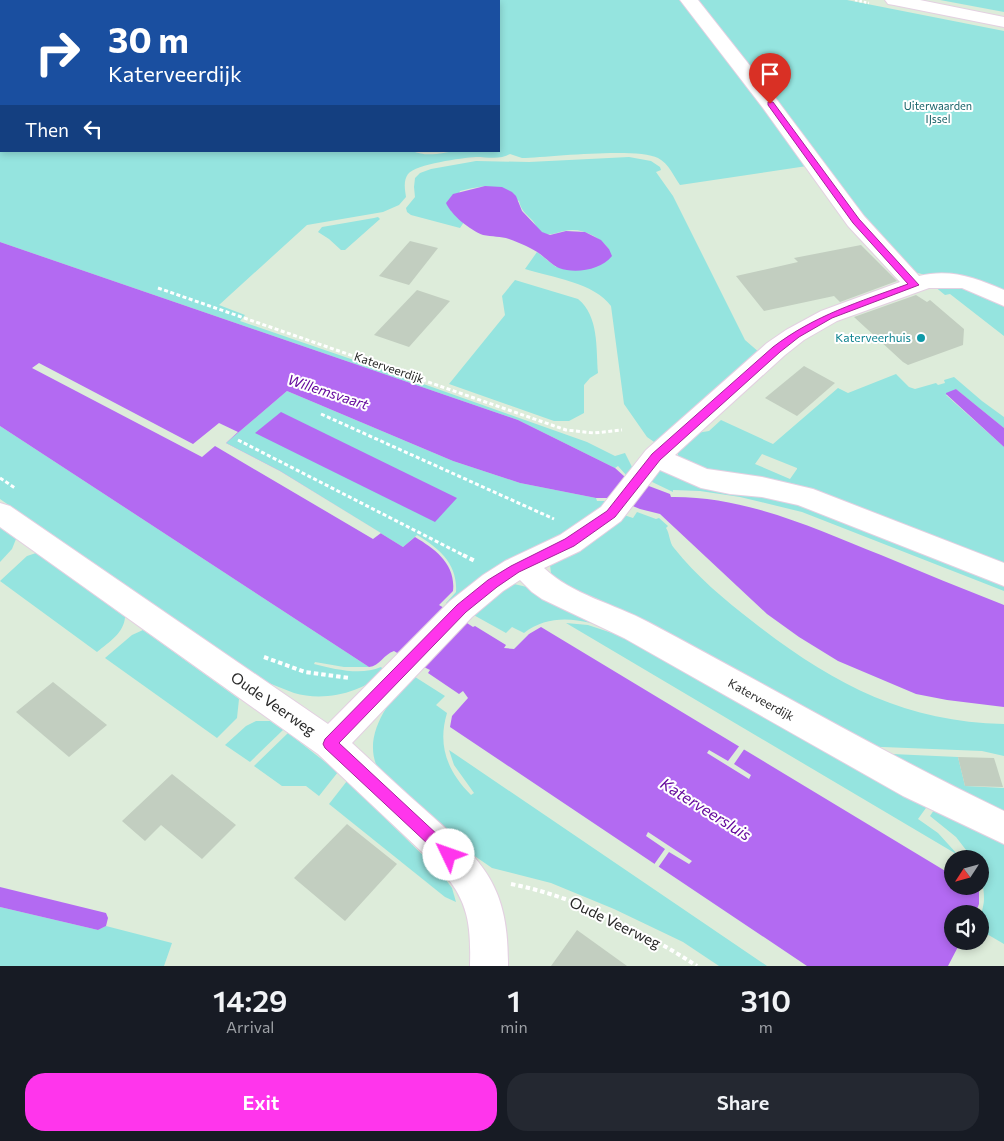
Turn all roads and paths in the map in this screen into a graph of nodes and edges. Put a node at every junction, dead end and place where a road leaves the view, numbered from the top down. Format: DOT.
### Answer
graph roads {
  1 [pos="689,0"];
  2 [pos="894,0"];
  3 [pos="1004,22"];
  4 [pos="915,285"];
  5 [pos="158,288"];
  6 [pos="1004,299"];
  7 [pos="320,414"];
  8 [pos="622,430"];
  9 [pos="238,440"];
  10 [pos="648,467"];
  11 [pos="0,478"];
  12 [pos="8,501"];
  13 [pos="583,534"];
  14 [pos="523,565"];
  15 [pos="1004,575"];
  16 [pos="492,583"];
  17 [pos="259,655"];
  18 [pos="397,675"];
  19 [pos="330,744"];
  20 [pos="1004,828"];
  21 [pos="474,885"];
  22 [pos="489,966"];
  23 [pos="697,966"];
  1 -- 4 [label="street"];
  2 -- 3 [label="street"];
  4 -- 6 [label="street"];
  4 -- 10 [label="street"];
  5 -- 8 [label="path, Katerveerdijk"];
  7 -- 13 [label="path"];
  9 -- 16 [label="path"];
  10 -- 13 [label="street"];
  10 -- 15 [label="street"];
  11 -- 12 [label="path"];
  12 -- 19 [label="street, Oude Veerweg"];
  13 -- 14 [label="street"];
  14 -- 16 [label="street"];
  14 -- 20 [label="street, Katerveerdijk"];
  16 -- 18 [label="street"];
  17 -- 18 [label="path"];
  18 -- 19 [label="street"];
  19 -- 21 [label="street, Oude Veerweg"];
  21 -- 22 [label="street"];
  21 -- 23 [label="path, Oude Veerweg"];
}
